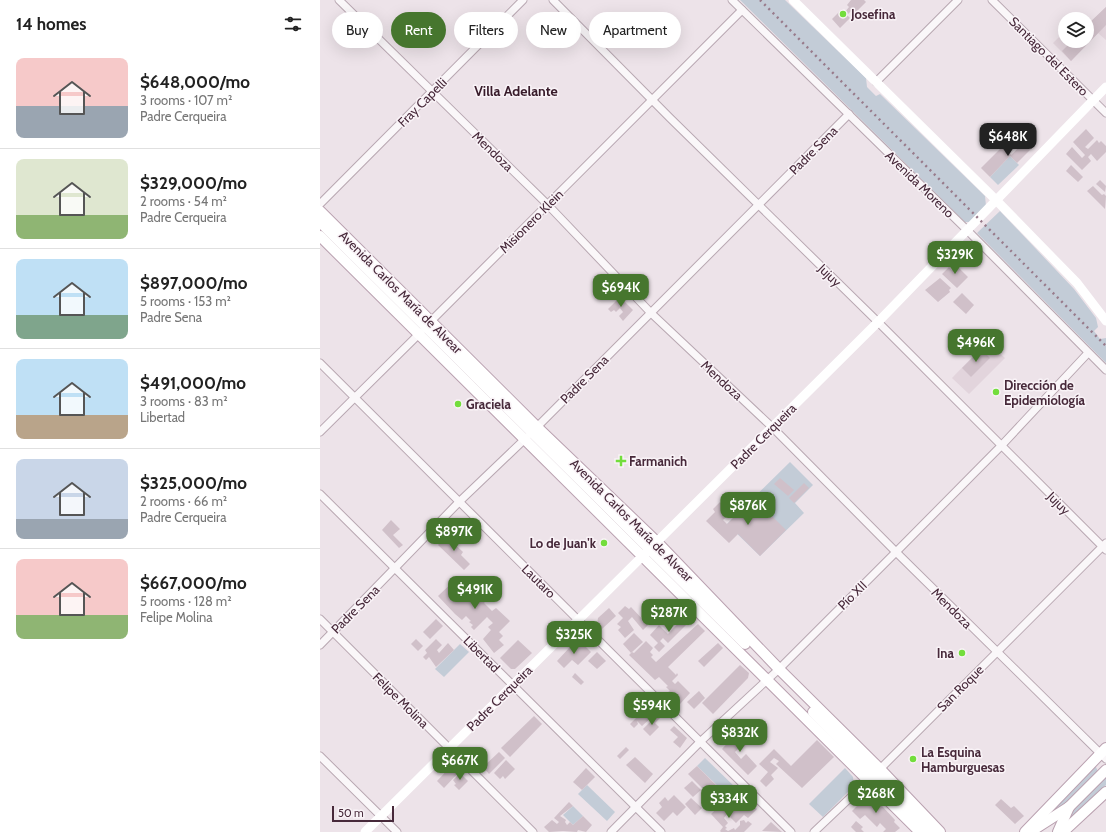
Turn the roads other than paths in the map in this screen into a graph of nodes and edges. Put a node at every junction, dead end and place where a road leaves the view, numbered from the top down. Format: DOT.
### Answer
graph roads {
  1 [pos="339,0"];
  2 [pos="523,0"];
  3 [pos="553,0"];
  4 [pos="732,0"];
  5 [pos="793,0"];
  6 [pos="958,0"];
  7 [pos="992,0"];
  8 [pos="742,10"];
  9 [pos="876,82"];
  10 [pos="1106,87"];
  11 [pos="432,92"];
  12 [pos="652,99"];
  13 [pos="1093,100"];
  14 [pos="1106,113"];
  15 [pos="849,114"];
  16 [pos="996,200"];
  17 [pos="320,204"];
  18 [pos="548,205"];
  19 [pos="758,205"];
  20 [pos="320,211"];
  21 [pos="320,222"];
  22 [pos="967,230"];
  23 [pos="320,236"];
  24 [pos="651,313"];
  25 [pos="1106,321"];
  26 [pos="878,322"];
  27 [pos="425,327"];
  28 [pos="1088,353"];
  29 [pos="320,364"];
  30 [pos="1106,370"];
  31 [pos="354,397"];
  32 [pos="772,427"];
  33 [pos="320,432"];
  34 [pos="531,433"];
  35 [pos="1001,446"];
  36 [pos="320,494"];
  37 [pos="459,502"];
  38 [pos="1105,546"];
  39 [pos="650,549"];
  40 [pos="896,552"];
  41 [pos="395,568"];
  42 [pos="320,619"];
  43 [pos="578,620"];
  44 [pos="333,632"];
  45 [pos="320,645"];
  46 [pos="996,652"];
  47 [pos="774,674"];
  48 [pos="513,684"];
  49 [pos="700,742"];
  50 [pos="449,748"];
  51 [pos="1104,754"];
  52 [pos="320,756"];
  53 [pos="1106,770"];
  54 [pos="874,775"];
  55 [pos="1106,792"];
  56 [pos="635,806"];
  57 [pos="1069,808"];
  58 [pos="380,816"];
  59 [pos="365,832"];
  60 [pos="397,832"];
  61 [pos="533,832"];
  62 [pos="611,832"];
  63 [pos="661,832"];
  64 [pos="791,832"];
  65 [pos="814,832"];
  66 [pos="920,832"];
  67 [pos="930,832"];
  68 [pos="940,832"];
  69 [pos="1025,832"];
  70 [pos="1030,832"];
  71 [pos="1058,832"];
  72 [pos="1063,832"];
  1 -- 11 [label="street, Mendoza"];
  2 -- 11 [label="street, Fray Capelli"];
  3 -- 12 [label="street, Jujuy"];
  4 -- 8 [label="street, Avenida Moreno"];
  5 -- 9 [label="street"];
  6 -- 9 [label="street"];
  7 -- 13 [label="street, Santiago del Estero"];
  8 -- 12 [label="street, Misionero Klein"];
  8 -- 15 [label="street, Avenida Moreno"];
  9 -- 16 [label="street"];
  10 -- 13 [label="street, Padre Cerqueira"];
  11 -- 17 [label="street, Fray Capelli"];
  11 -- 18 [label="street, Mendoza"];
  12 -- 18 [label="street, Misionero Klein"];
  12 -- 19 [label="street, Jujuy"];
  13 -- 14 [label="street, Santiago del Estero"];
  13 -- 16 [label="street, Padre Cerqueira"];
  15 -- 19 [label="street, Padre Sena"];
  15 -- 22 [label="street, Avenida Moreno"];
  16 -- 22 [label="street, Padre Cerqueira"];
  16 -- 25 [label="street"];
  18 -- 24 [label="street, Mendoza"];
  18 -- 27 [label="street, Misionero Klein"];
  19 -- 24 [label="street, Padre Sena"];
  19 -- 26 [label="street, Jujuy"];
  20 -- 27 [label="main road, Avenida Carlos María de Alvear"];
  21 -- 27 [label="main road, Avenida Carlos María de Alvear"];
  22 -- 26 [label="street, Padre Cerqueira"];
  22 -- 28 [label="street, Avenida Moreno"];
  23 -- 27 [label="main road, Avenida Carlos María de Alvear"];
  24 -- 32 [label="street, Mendoza"];
  24 -- 34 [label="street, Padre Sena"];
  26 -- 32 [label="street, Padre Cerqueira"];
  26 -- 35 [label="street, Jujuy"];
  27 -- 31 [label="street, Misionero Klein"];
  27 -- 34 [label="main road, Avenida Carlos María de Alvear"];
  28 -- 30 [label="street, Avenida Moreno"];
  28 -- 35 [label="street, Pío XII"];
  29 -- 31 [label="street, Lautaro"];
  31 -- 33 [label="street, Misionero Klein"];
  31 -- 37 [label="street, Lautaro"];
  32 -- 39 [label="street, Padre Cerqueira"];
  32 -- 40 [label="street, Mendoza"];
  34 -- 37 [label="street, Padre Sena"];
  34 -- 39 [label="main road, Avenida Carlos María de Alvear"];
  35 -- 38 [label="street, Jujuy"];
  35 -- 40 [label="street, Pío XII"];
  36 -- 41 [label="street, Libertad"];
  37 -- 41 [label="street, Padre Sena"];
  37 -- 43 [label="street, Lautaro"];
  38 -- 46 [label="street, San Roque"];
  39 -- 43 [label="street, Padre Cerqueira"];
  39 -- 47 [label="main road, Avenida Carlos María de Alvear"];
  40 -- 46 [label="street, Mendoza"];
  40 -- 47 [label="street, Pío XII"];
  41 -- 44 [label="street, Padre Sena"];
  41 -- 48 [label="street, Libertad"];
  42 -- 44 [label="street, Felipe Molina"];
  43 -- 48 [label="street, Padre Cerqueira"];
  43 -- 49 [label="street, Lautaro"];
  44 -- 45 [label="street, Padre Sena"];
  44 -- 50 [label="street, Felipe Molina"];
  46 -- 51 [label="street, Mendoza"];
  46 -- 54 [label="street, San Roque"];
  47 -- 49 [label="street, Pío XII"];
  47 -- 54 [label="main road, Avenida Carlos María de Alvear"];
  47 -- 54 [label="main road, Avenida Carlos María de Alvear"];
  48 -- 50 [label="street, Padre Cerqueira"];
  48 -- 56 [label="street, Libertad"];
  49 -- 56 [label="street, Pío XII"];
  49 -- 64 [label="street, Lautaro"];
  50 -- 58 [label="street, Padre Cerqueira"];
  50 -- 61 [label="street, Felipe Molina"];
  51 -- 69 [label="main road"];
  52 -- 58 [label="street"];
  53 -- 57 [label="main road"];
  54 -- 65 [label="street, San Roque"];
  54 -- 66 [label="main road, Avenida Carlos María de Alvear"];
  54 -- 67 [label="main road, Avenida Carlos María de Alvear"];
  54 -- 68 [label="main road, Avenida Carlos María de Alvear"];
  55 -- 72 [label="main road"];
  56 -- 62 [label="street, Pío XII"];
  56 -- 63 [label="street, Libertad"];
  57 -- 70 [label="main road"];
  57 -- 71 [label="main road"];
  58 -- 59 [label="street, Padre Cerqueira"];
  58 -- 60 [label="street"];
}
